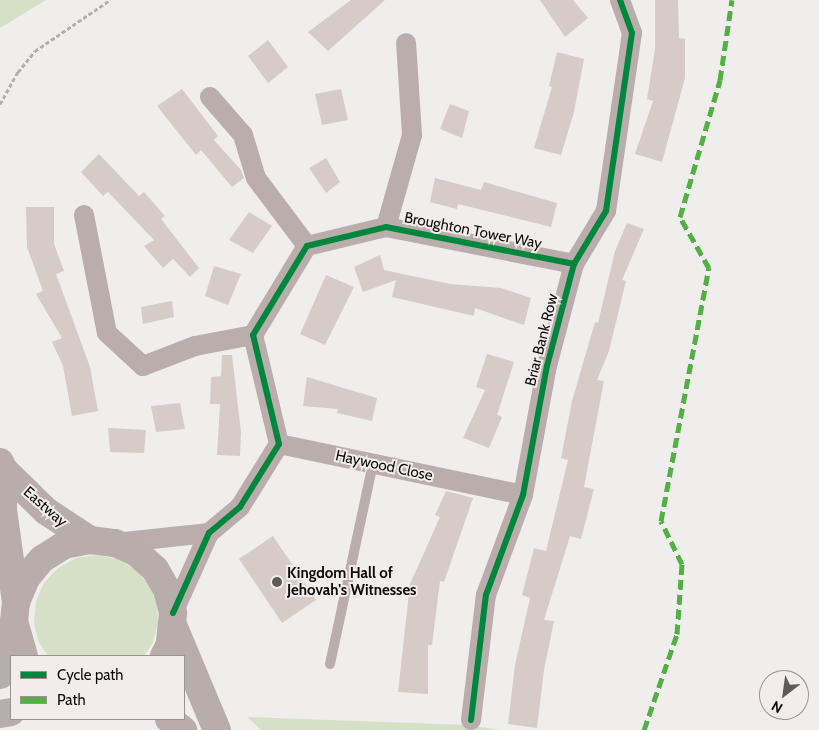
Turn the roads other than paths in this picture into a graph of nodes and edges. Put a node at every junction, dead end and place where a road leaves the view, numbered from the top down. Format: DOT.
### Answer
graph roads {
  1 [pos="620,0"];
  2 [pos="406,43"];
  3 [pos="210,97"];
  4 [pos="84,215"];
  5 [pos="386,227"];
  6 [pos="306,246"];
  7 [pos="574,264"];
  8 [pos="253,335"];
  9 [pos="279,444"];
  10 [pos="373,463"];
  11 [pos="2,466"];
  12 [pos="523,494"];
  13 [pos="209,533"];
  14 [pos="102,542"];
  15 [pos="15,612"];
  16 [pos="173,619"];
  17 [pos="24,655"];
  18 [pos="164,655"];
  19 [pos="330,664"];
  20 [pos="0,675"];
  21 [pos="170,720"];
  22 [pos="472,720"];
  23 [pos="183,730"];
  24 [pos="217,730"];
  1 -- 7 [label="street, Briar Bank Row"];
  2 -- 5 [label="street, Broughton Tower Way"];
  3 -- 6 [label="street"];
  4 -- 8 [label="street"];
  5 -- 6 [label="street, Broughton Tower Way"];
  5 -- 7 [label="street, Broughton Tower Way"];
  6 -- 8 [label="street"];
  7 -- 12 [label="street, Briar Bank Row"];
  8 -- 9 [label="street"];
  9 -- 10 [label="street, Haywood Close"];
  9 -- 13 [label="street"];
  10 -- 12 [label="street, Haywood Close"];
  10 -- 19 [label="lane"];
  11 -- 14 [label="main road, Eastway"];
  11 -- 15 [label="main road, Eastway"];
  12 -- 22 [label="street, Briar Bank Row"];
  13 -- 14 [label="street"];
  13 -- 16 [label="street"];
  14 -- 15 [label="main road"];
  14 -- 16 [label="main road, Eastway"];
  15 -- 17 [label="main road"];
  15 -- 20 [label="main road"];
  16 -- 18 [label="main road"];
  16 -- 24 [label="main road"];
  21 -- 23 [label="main road"];
}
